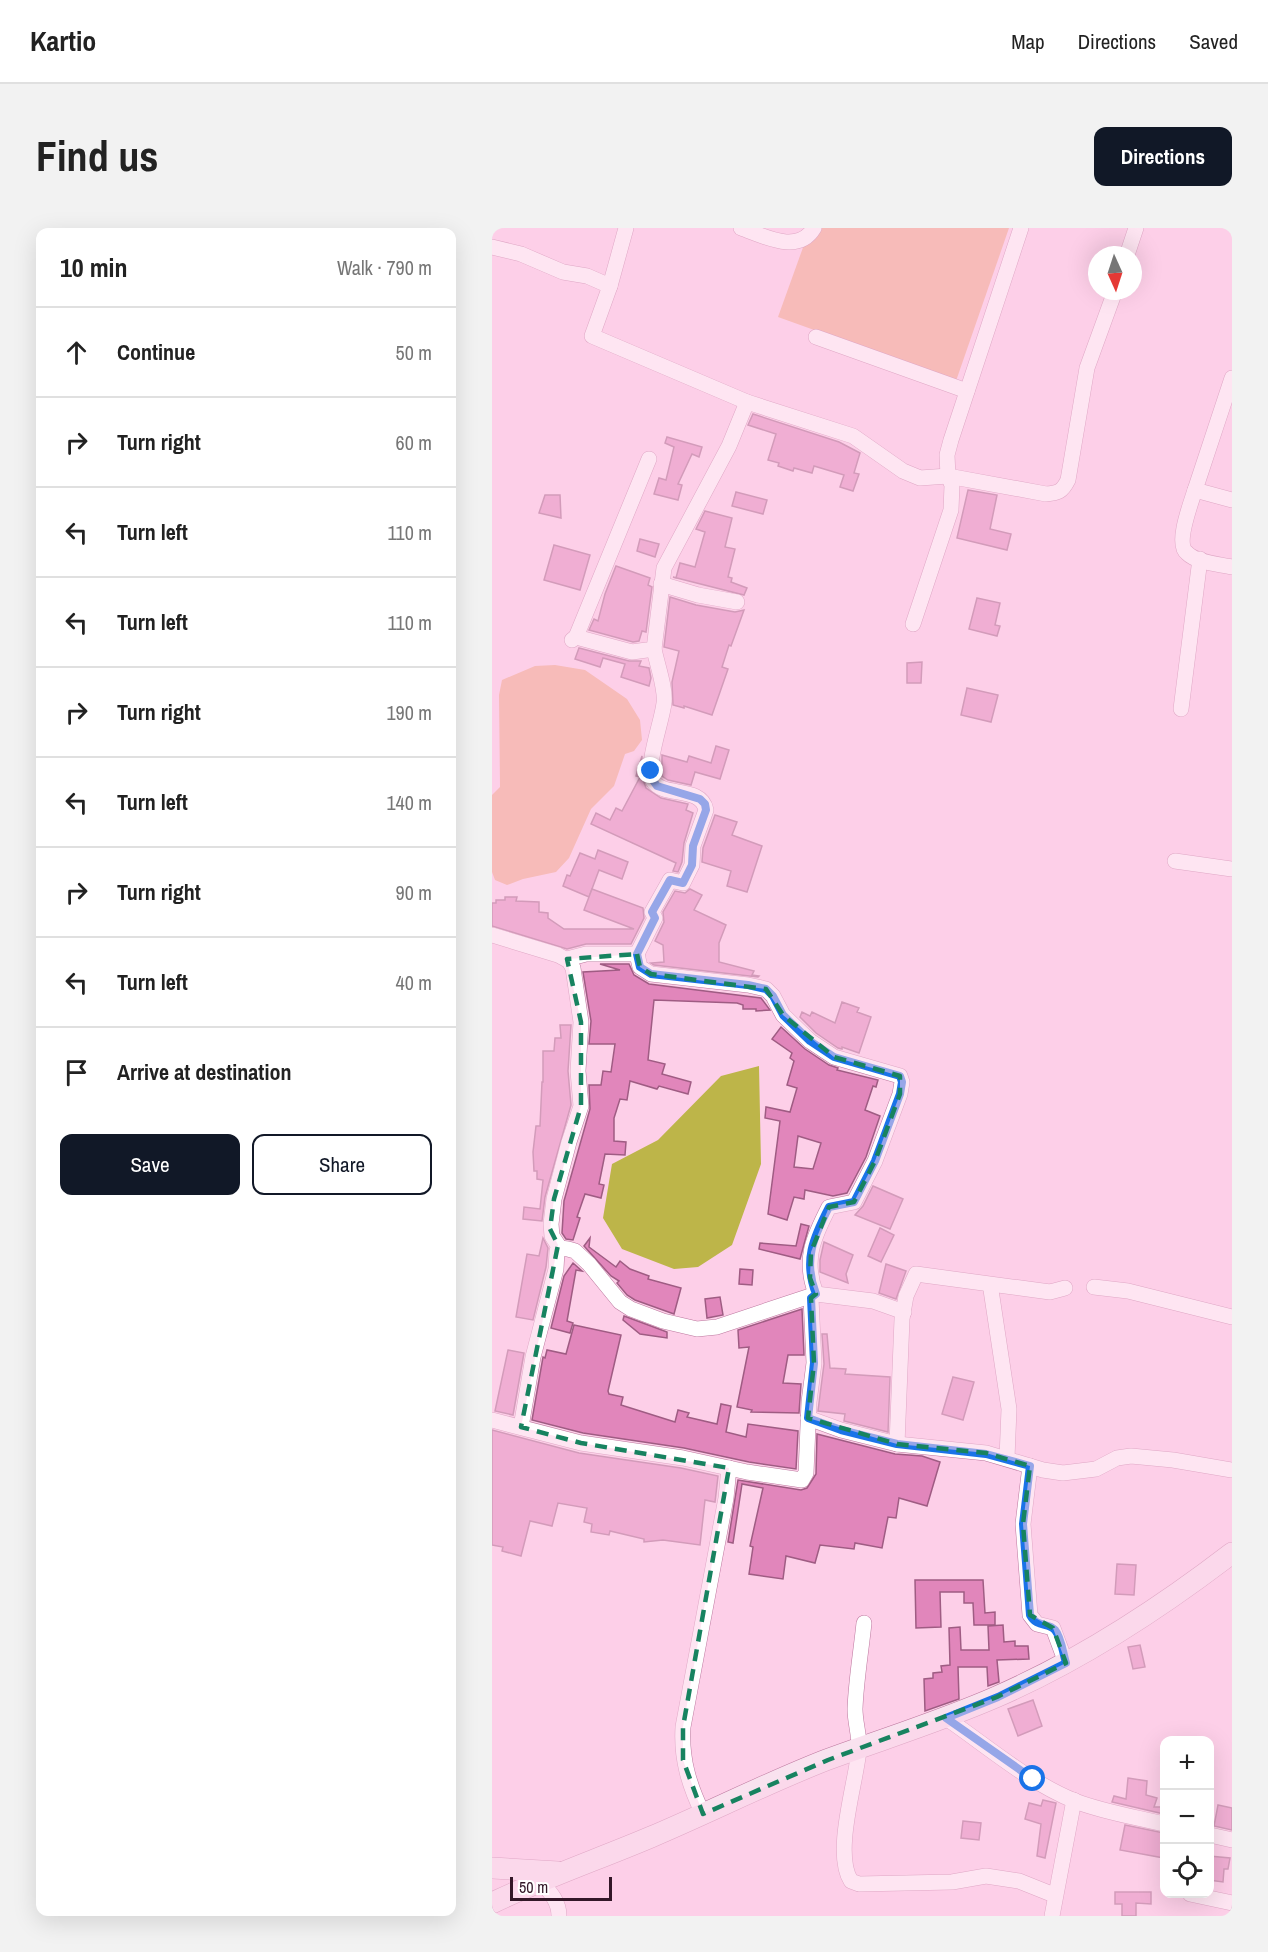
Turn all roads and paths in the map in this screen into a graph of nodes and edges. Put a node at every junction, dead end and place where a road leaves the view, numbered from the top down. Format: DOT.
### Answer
graph roads {
  1 [pos="626,228"];
  2 [pos="741,228"];
  3 [pos="814,228"];
  4 [pos="1021,228"];
  5 [pos="1136,228"];
  6 [pos="1130,246"];
  7 [pos="492,247"];
  8 [pos="610,286"];
  9 [pos="1111,300"];
  10 [pos="816,337"];
  11 [pos="1232,378"];
  12 [pos="967,392"];
  13 [pos="747,402"];
  14 [pos="649,459"];
  15 [pos="948,476"];
  16 [pos="1195,490"];
  17 [pos="1232,501"];
  18 [pos="1200,559"];
  19 [pos="1232,567"];
  20 [pos="661,584"];
  21 [pos="737,602"];
  22 [pos="913,624"];
  23 [pos="654,649"];
  24 [pos="1181,709"];
  25 [pos="1175,861"];
  26 [pos="1232,869"];
  27 [pos="492,935"];
  28 [pos="637,954"];
  29 [pos="567,959"];
  30 [pos="560,1248"];
  31 [pos="1094,1287"];
  32 [pos="1065,1288"];
  33 [pos="991,1290"];
  34 [pos="816,1294"];
  35 [pos="903,1312"];
  36 [pos="1232,1317"];
  37 [pos="808,1418"];
  38 [pos="492,1420"];
  39 [pos="521,1428"];
  40 [pos="897,1444"];
  41 [pos="1007,1458"];
  42 [pos="1030,1466"];
  43 [pos="729,1468"];
  44 [pos="1232,1470"];
  45 [pos="1232,1553"];
  46 [pos="864,1623"];
  47 [pos="1066,1663"];
  48 [pos="946,1718"];
  49 [pos="859,1749"];
  50 [pos="1074,1800"];
  51 [pos="703,1814"];
  52 [pos="1160,1823"];
  53 [pos="1214,1836"];
  54 [pos="1232,1840"];
  55 [pos="492,1868"];
  56 [pos="565,1873"];
  57 [pos="541,1882"];
  58 [pos="1054,1895"];
  59 [pos="1211,1898"];
  60 [pos="492,1903"];
  61 [pos="1232,1903"];
  62 [pos="559,1916"];
  63 [pos="1052,1916"];
  1 -- 8 [label="street"];
  2 -- 3 [label="street"];
  4 -- 12 [label="street"];
  5 -- 6 [label="street"];
  7 -- 8 [label="street"];
  8 -- 13 [label="street"];
  9 -- 15 [label="street"];
  10 -- 12 [label="street"];
  11 -- 16 [label="street"];
  12 -- 15 [label="street"];
  13 -- 15 [label="street"];
  13 -- 20 [label="street"];
  14 -- 23 [label="street"];
  15 -- 22 [label="street"];
  16 -- 17 [label="street"];
  16 -- 18 [label="street"];
  18 -- 19 [label="street"];
  18 -- 24 [label="street"];
  20 -- 21 [label="street"];
  20 -- 23 [label="street"];
  23 -- 28 [label="street"];
  25 -- 26 [label="street"];
  27 -- 29 [label="street"];
  28 -- 29 [label="street"];
  28 -- 34 [label="street"];
  29 -- 30 [label="street"];
  30 -- 34 [label="street"];
  30 -- 39 [label="street"];
  31 -- 36 [label="street"];
  32 -- 35 [label="street"];
  33 -- 41 [label="street"];
  34 -- 35 [label="street"];
  34 -- 37 [label="street"];
  35 -- 40 [label="street"];
  37 -- 40 [label="street"];
  37 -- 43 [label="street"];
  38 -- 39 [label="street"];
  39 -- 43 [label="street"];
  40 -- 41 [label="street"];
  41 -- 42 [label="street"];
  42 -- 44 [label="street"];
  42 -- 47 [label="street"];
  43 -- 51 [label="street"];
  45 -- 47 [label="street"];
  46 -- 49 [label="street"];
  47 -- 48 [label="street"];
  48 -- 49 [label="street"];
  48 -- 50 [label="street"];
  49 -- 51 [label="street"];
  49 -- 58 [label="street"];
  50 -- 52 [label="street"];
  50 -- 58 [label="street"];
  51 -- 56 [label="street"];
  53 -- 54 [label="street"];
  55 -- 56 [label="street"];
  56 -- 57 [label="street"];
  57 -- 60 [label="street"];
  57 -- 62 [label="street"];
  58 -- 63 [label="street"];
  59 -- 61 [label="street"];
}
